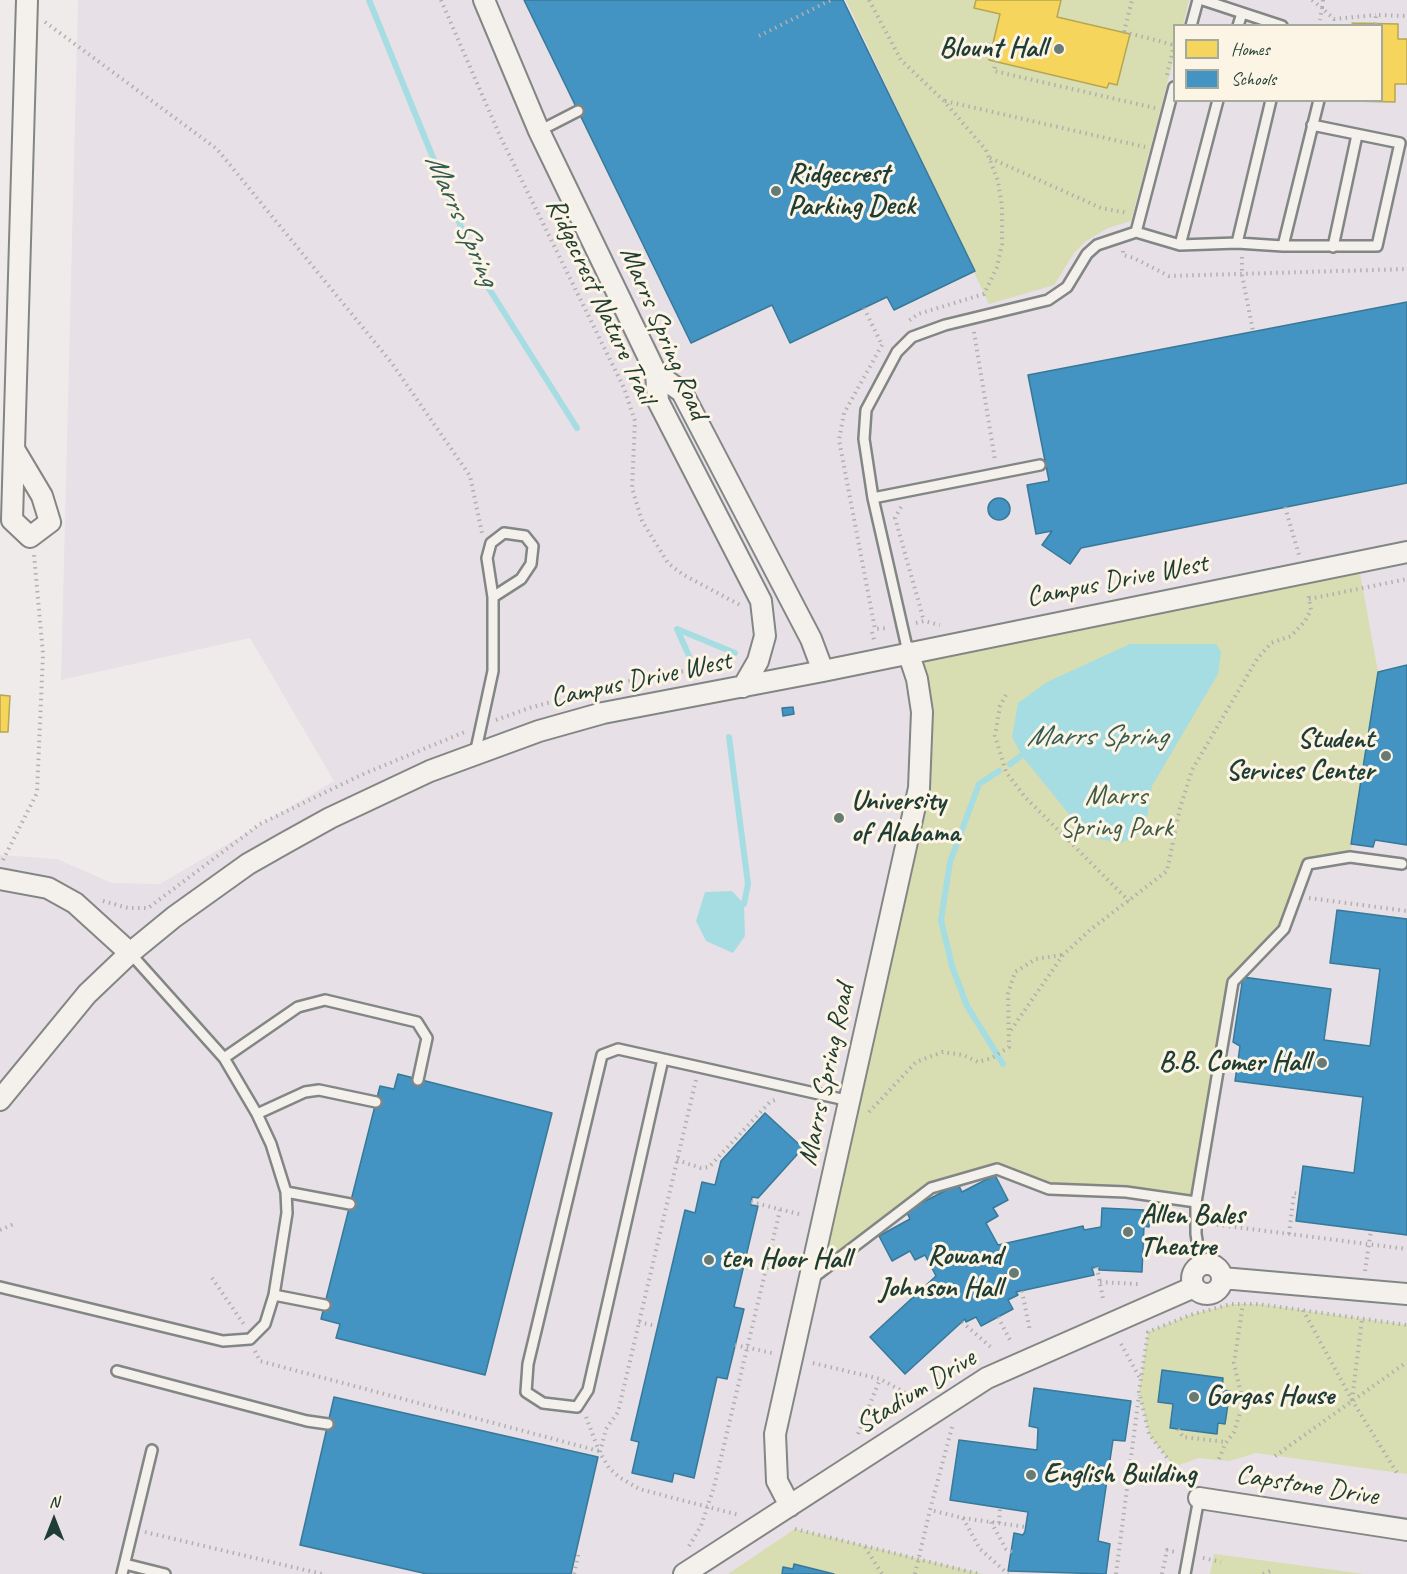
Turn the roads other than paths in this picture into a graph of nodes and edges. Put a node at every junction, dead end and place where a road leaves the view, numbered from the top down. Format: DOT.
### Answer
graph roads {
  1 [pos="484,0"];
  2 [pos="1198,0"];
  3 [pos="1203,0"];
  4 [pos="27,3"];
  5 [pos="1242,13"];
  6 [pos="1192,24"];
  7 [pos="1239,24"];
  8 [pos="1276,24"];
  9 [pos="1173,90"];
  10 [pos="1217,102"];
  11 [pos="1271,102"];
  12 [pos="1318,102"];
  13 [pos="578,111"];
  14 [pos="1312,125"];
  15 [pos="539,131"];
  16 [pos="1357,135"];
  17 [pos="1131,233"];
  18 [pos="1237,243"];
  19 [pos="1180,245"];
  20 [pos="1283,246"];
  21 [pos="1333,247"];
  22 [pos="656,373"];
  23 [pos="14,449"];
  24 [pos="1040,465"];
  25 [pos="873,498"];
  26 [pos="1407,552"];
  27 [pos="493,597"];
  28 [pos="908,652"];
  29 [pos="823,671"];
  30 [pos="743,687"];
  31 [pos="475,754"];
  32 [pos="1402,864"];
  33 [pos="0,879"];
  34 [pos="130,953"];
  35 [pos="224,1058"];
  36 [pos="663,1059"];
  37 [pos="418,1080"];
  38 [pos="0,1100"];
  39 [pos="850,1101"];
  40 [pos="376,1102"];
  41 [pos="257,1114"];
  42 [pos="286,1192"];
  43 [pos="1196,1202"];
  44 [pos="350,1204"];
  45 [pos="1201,1265"];
  46 [pos="1222,1278"];
  47 [pos="811,1280"];
  48 [pos="0,1287"];
  49 [pos="1194,1287"];
  50 [pos="274,1294"];
  51 [pos="1407,1294"];
  52 [pos="325,1305"];
  53 [pos="117,1371"];
  54 [pos="328,1424"];
  55 [pos="152,1450"];
  56 [pos="1199,1498"];
  57 [pos="790,1506"];
  58 [pos="1407,1530"];
  59 [pos="125,1564"];
  60 [pos="122,1574"];
  61 [pos="165,1574"];
  62 [pos="684,1574"];
  63 [pos="1185,1574"];
  1 -- 15 [label="street, Marrs Spring Road"];
  2 -- 6 [label="lane"];
  3 -- 5 [label="lane"];
  4 -- 23 [label="street"];
  5 -- 7 [label="lane"];
  5 -- 8 [label="lane"];
  9 -- 17 [label="lane"];
  10 -- 19 [label="lane"];
  11 -- 18 [label="lane"];
  12 -- 14 [label="lane"];
  13 -- 15 [label="lane"];
  14 -- 16 [label="lane"];
  14 -- 20 [label="lane"];
  15 -- 22 [label="street, Marrs Spring Road"];
  16 -- 21 [label="lane"];
  16 -- 21 [label="lane"];
  17 -- 19 [label="lane"];
  17 -- 25 [label="lane"];
  18 -- 19 [label="lane"];
  18 -- 20 [label="lane"];
  20 -- 21 [label="lane"];
  22 -- 29 [label="street"];
  22 -- 30 [label="street, Marrs Spring Road"];
  23 -- 23 [label="street"];
  24 -- 25 [label="lane"];
  25 -- 28 [label="lane"];
  26 -- 28 [label="street, Campus Drive West"];
  27 -- 27 [label="lane"];
  27 -- 31 [label="lane"];
  28 -- 29 [label="street, Campus Drive West"];
  28 -- 39 [label="street, Marrs Spring Road"];
  29 -- 30 [label="street, Campus Drive West"];
  30 -- 31 [label="street, Campus Drive West"];
  31 -- 34 [label="street, Campus Drive West"];
  32 -- 43 [label="lane"];
  33 -- 34 [label="street"];
  34 -- 35 [label="lane"];
  34 -- 38 [label="street, Campus Drive West"];
  35 -- 37 [label="lane"];
  35 -- 41 [label="lane"];
  36 -- 36 [label="lane"];
  36 -- 39 [label="lane"];
  39 -- 47 [label="street, Marrs Spring Road"];
  40 -- 41 [label="lane"];
  41 -- 42 [label="lane"];
  42 -- 44 [label="lane"];
  42 -- 50 [label="lane"];
  43 -- 45 [label="lane"];
  43 -- 47 [label="lane"];
  45 -- 46 [label="street"];
  45 -- 49 [label="street"];
  46 -- 49 [label="street"];
  46 -- 51 [label="street"];
  47 -- 57 [label="street, Marrs Spring Road"];
  48 -- 50 [label="lane"];
  49 -- 57 [label="street, Stadium Drive"];
  50 -- 52 [label="lane"];
  53 -- 54 [label="lane"];
  55 -- 59 [label="lane"];
  56 -- 58 [label="street, Capstone Drive"];
  56 -- 63 [label="lane"];
  57 -- 62 [label="street, Stadium Drive"];
  59 -- 60 [label="lane"];
  59 -- 61 [label="lane"];
}
